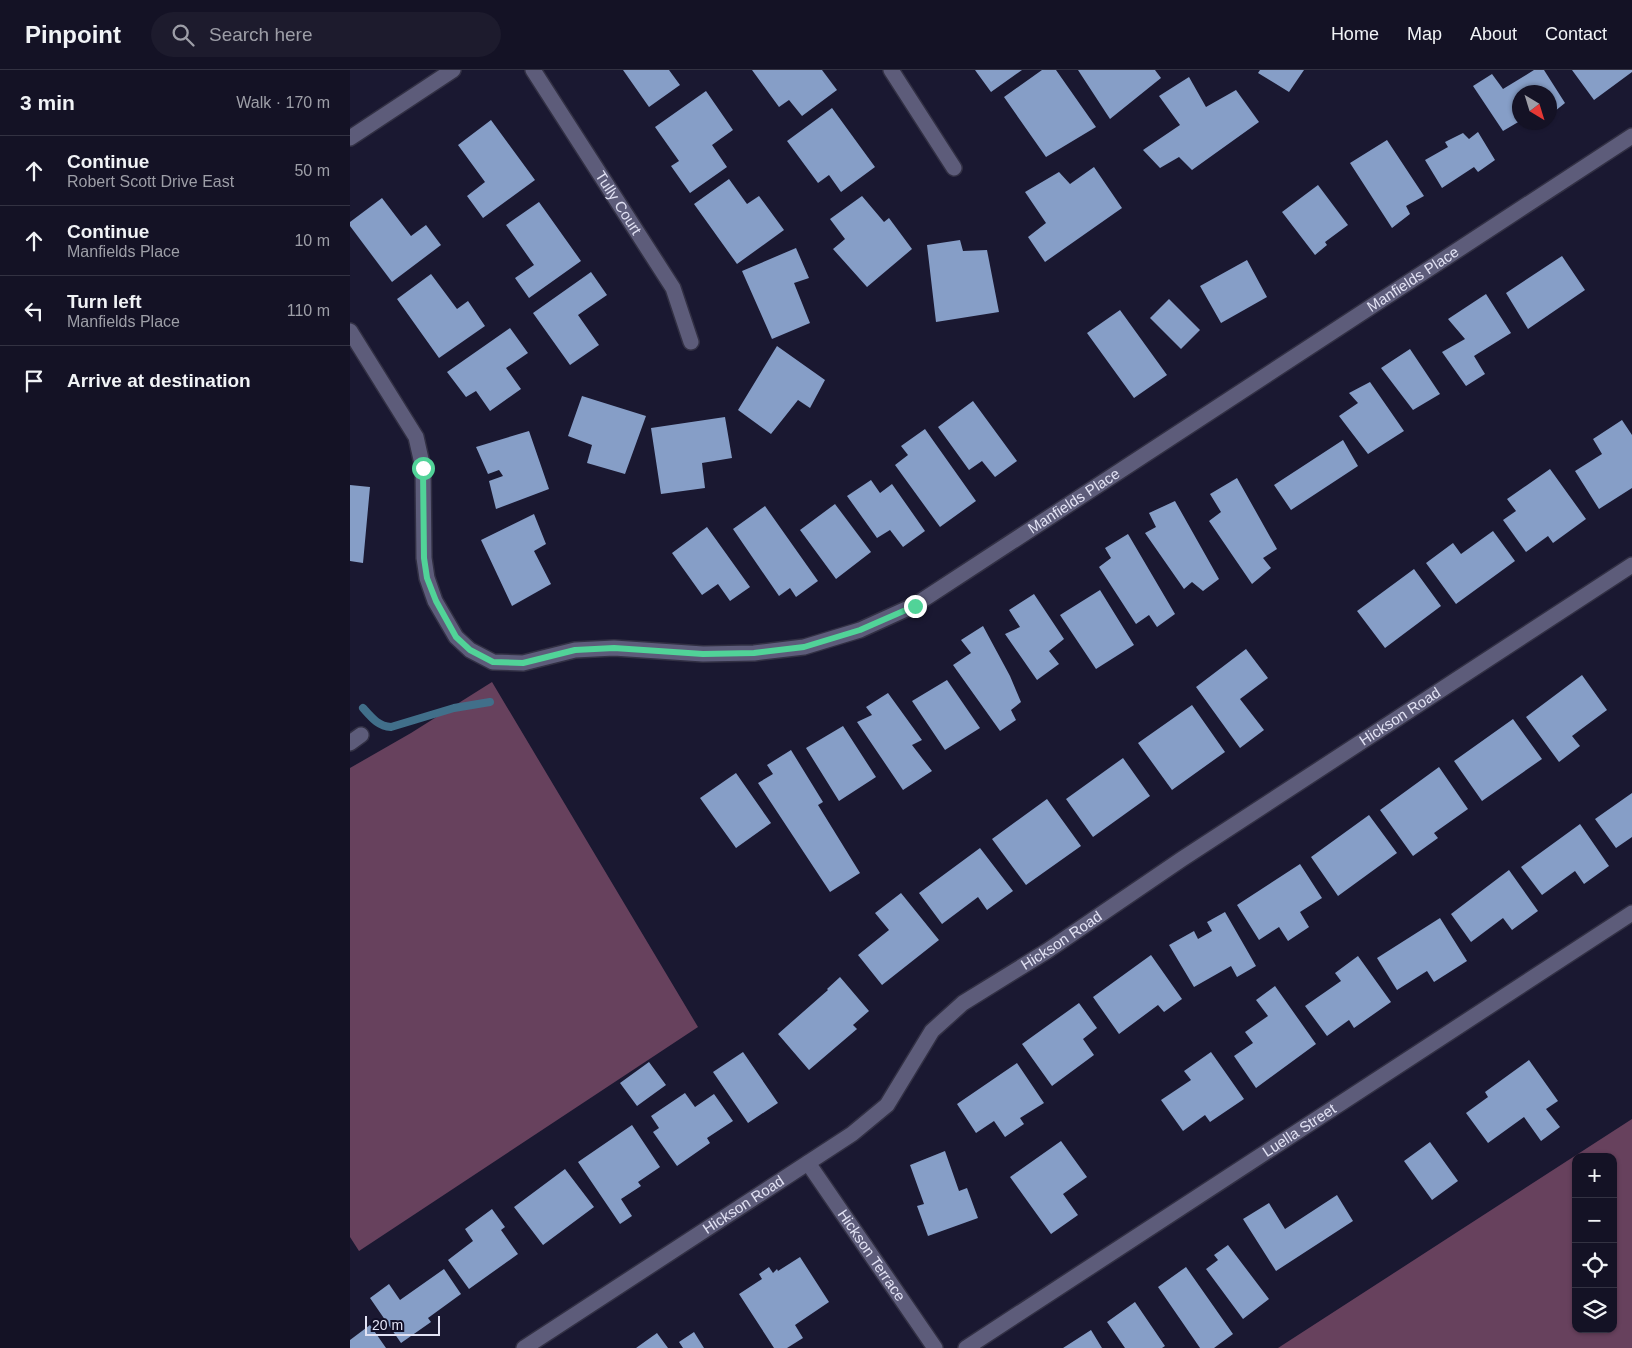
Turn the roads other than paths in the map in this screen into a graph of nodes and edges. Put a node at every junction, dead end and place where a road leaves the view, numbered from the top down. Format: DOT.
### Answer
graph roads {
  1 [pos="453,70"];
  2 [pos="532,70"];
  3 [pos="891,70"];
  4 [pos="1632,136"];
  5 [pos="350,138"];
  6 [pos="954,168"];
  7 [pos="350,331"];
  8 [pos="691,342"];
  9 [pos="1632,565"];
  10 [pos="1632,913"];
  11 [pos="808,1163"];
  12 [pos="524,1348"];
  13 [pos="936,1348"];
  14 [pos="966,1348"];
  1 -- 5 [label="street"];
  2 -- 8 [label="street, Tully Court"];
  3 -- 6 [label="street"];
  4 -- 7 [label="street, Manfields Place"];
  9 -- 11 [label="street, Hickson Road"];
  10 -- 14 [label="street, Luella Street"];
  11 -- 12 [label="street, Hickson Road"];
  11 -- 13 [label="street, Hickson Terrace"];
}
